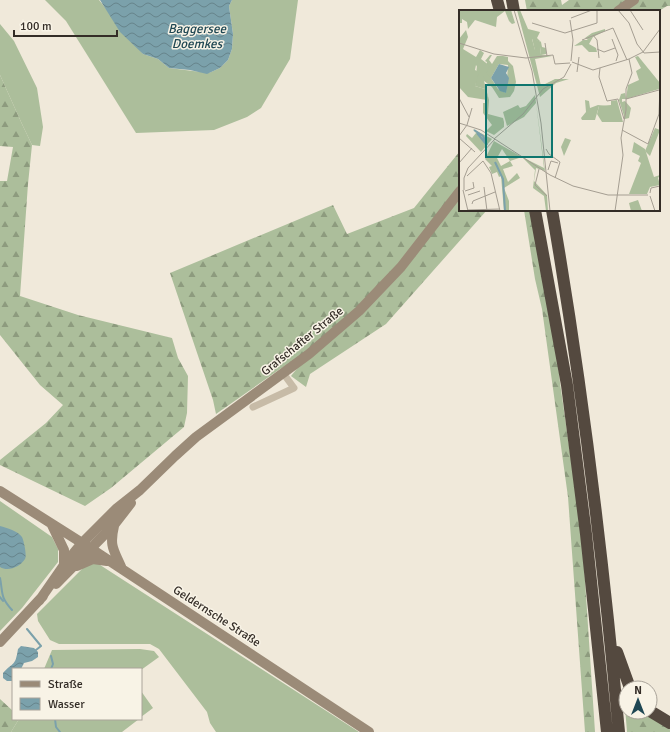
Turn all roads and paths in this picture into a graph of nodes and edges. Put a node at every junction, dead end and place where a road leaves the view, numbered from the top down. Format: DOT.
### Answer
graph roads {
  1 [pos="497,0"];
  2 [pos="512,0"];
  3 [pos="634,0"];
  4 [pos="500,10"];
  5 [pos="514,10"];
  6 [pos="619,10"];
  7 [pos="459,192"];
  8 [pos="535,211"];
  9 [pos="552,211"];
  10 [pos="284,373"];
  11 [pos="253,407"];
  12 [pos="140,490"];
  13 [pos="0,491"];
  14 [pos="51,523"];
  15 [pos="114,525"];
  16 [pos="86,546"];
  17 [pos="109,561"];
  18 [pos="67,567"];
  19 [pos="122,569"];
  20 [pos="610,629"];
  21 [pos="0,642"];
  22 [pos="627,680"];
  23 [pos="658,716"];
  24 [pos="670,723"];
  25 [pos="369,732"];
  26 [pos="607,732"];
  27 [pos="619,732"];
  1 -- 4 [label="highway"];
  2 -- 5 [label="highway"];
  3 -- 6 [label="main road"];
  7 -- 10 [label="main road, Grafschafter Straße"];
  8 -- 26 [label="highway"];
  9 -- 20 [label="highway"];
  10 -- 11 [label="street"];
  10 -- 12 [label="main road, Grafschafter Straße"];
  12 -- 15 [label="main road, Grafschafter Straße"];
  12 -- 16 [label="main road, Grafschafter Straße"];
  13 -- 14 [label="main road, Geldernsche Straße"];
  14 -- 16 [label="main road, Geldernsche Straße"];
  14 -- 18 [label="main road"];
  15 -- 16 [label="main road, Grafschafter Straße"];
  15 -- 19 [label="main road"];
  16 -- 17 [label="main road, Geldernsche Straße"];
  16 -- 18 [label="main road"];
  17 -- 18 [label="main road"];
  17 -- 19 [label="main road, Geldernsche Straße"];
  18 -- 21 [label="main road"];
  19 -- 25 [label="main road, Geldernsche Straße"];
  20 -- 22 [label="highway"];
  20 -- 27 [label="highway"];
  23 -- 24 [label="highway"];
}
